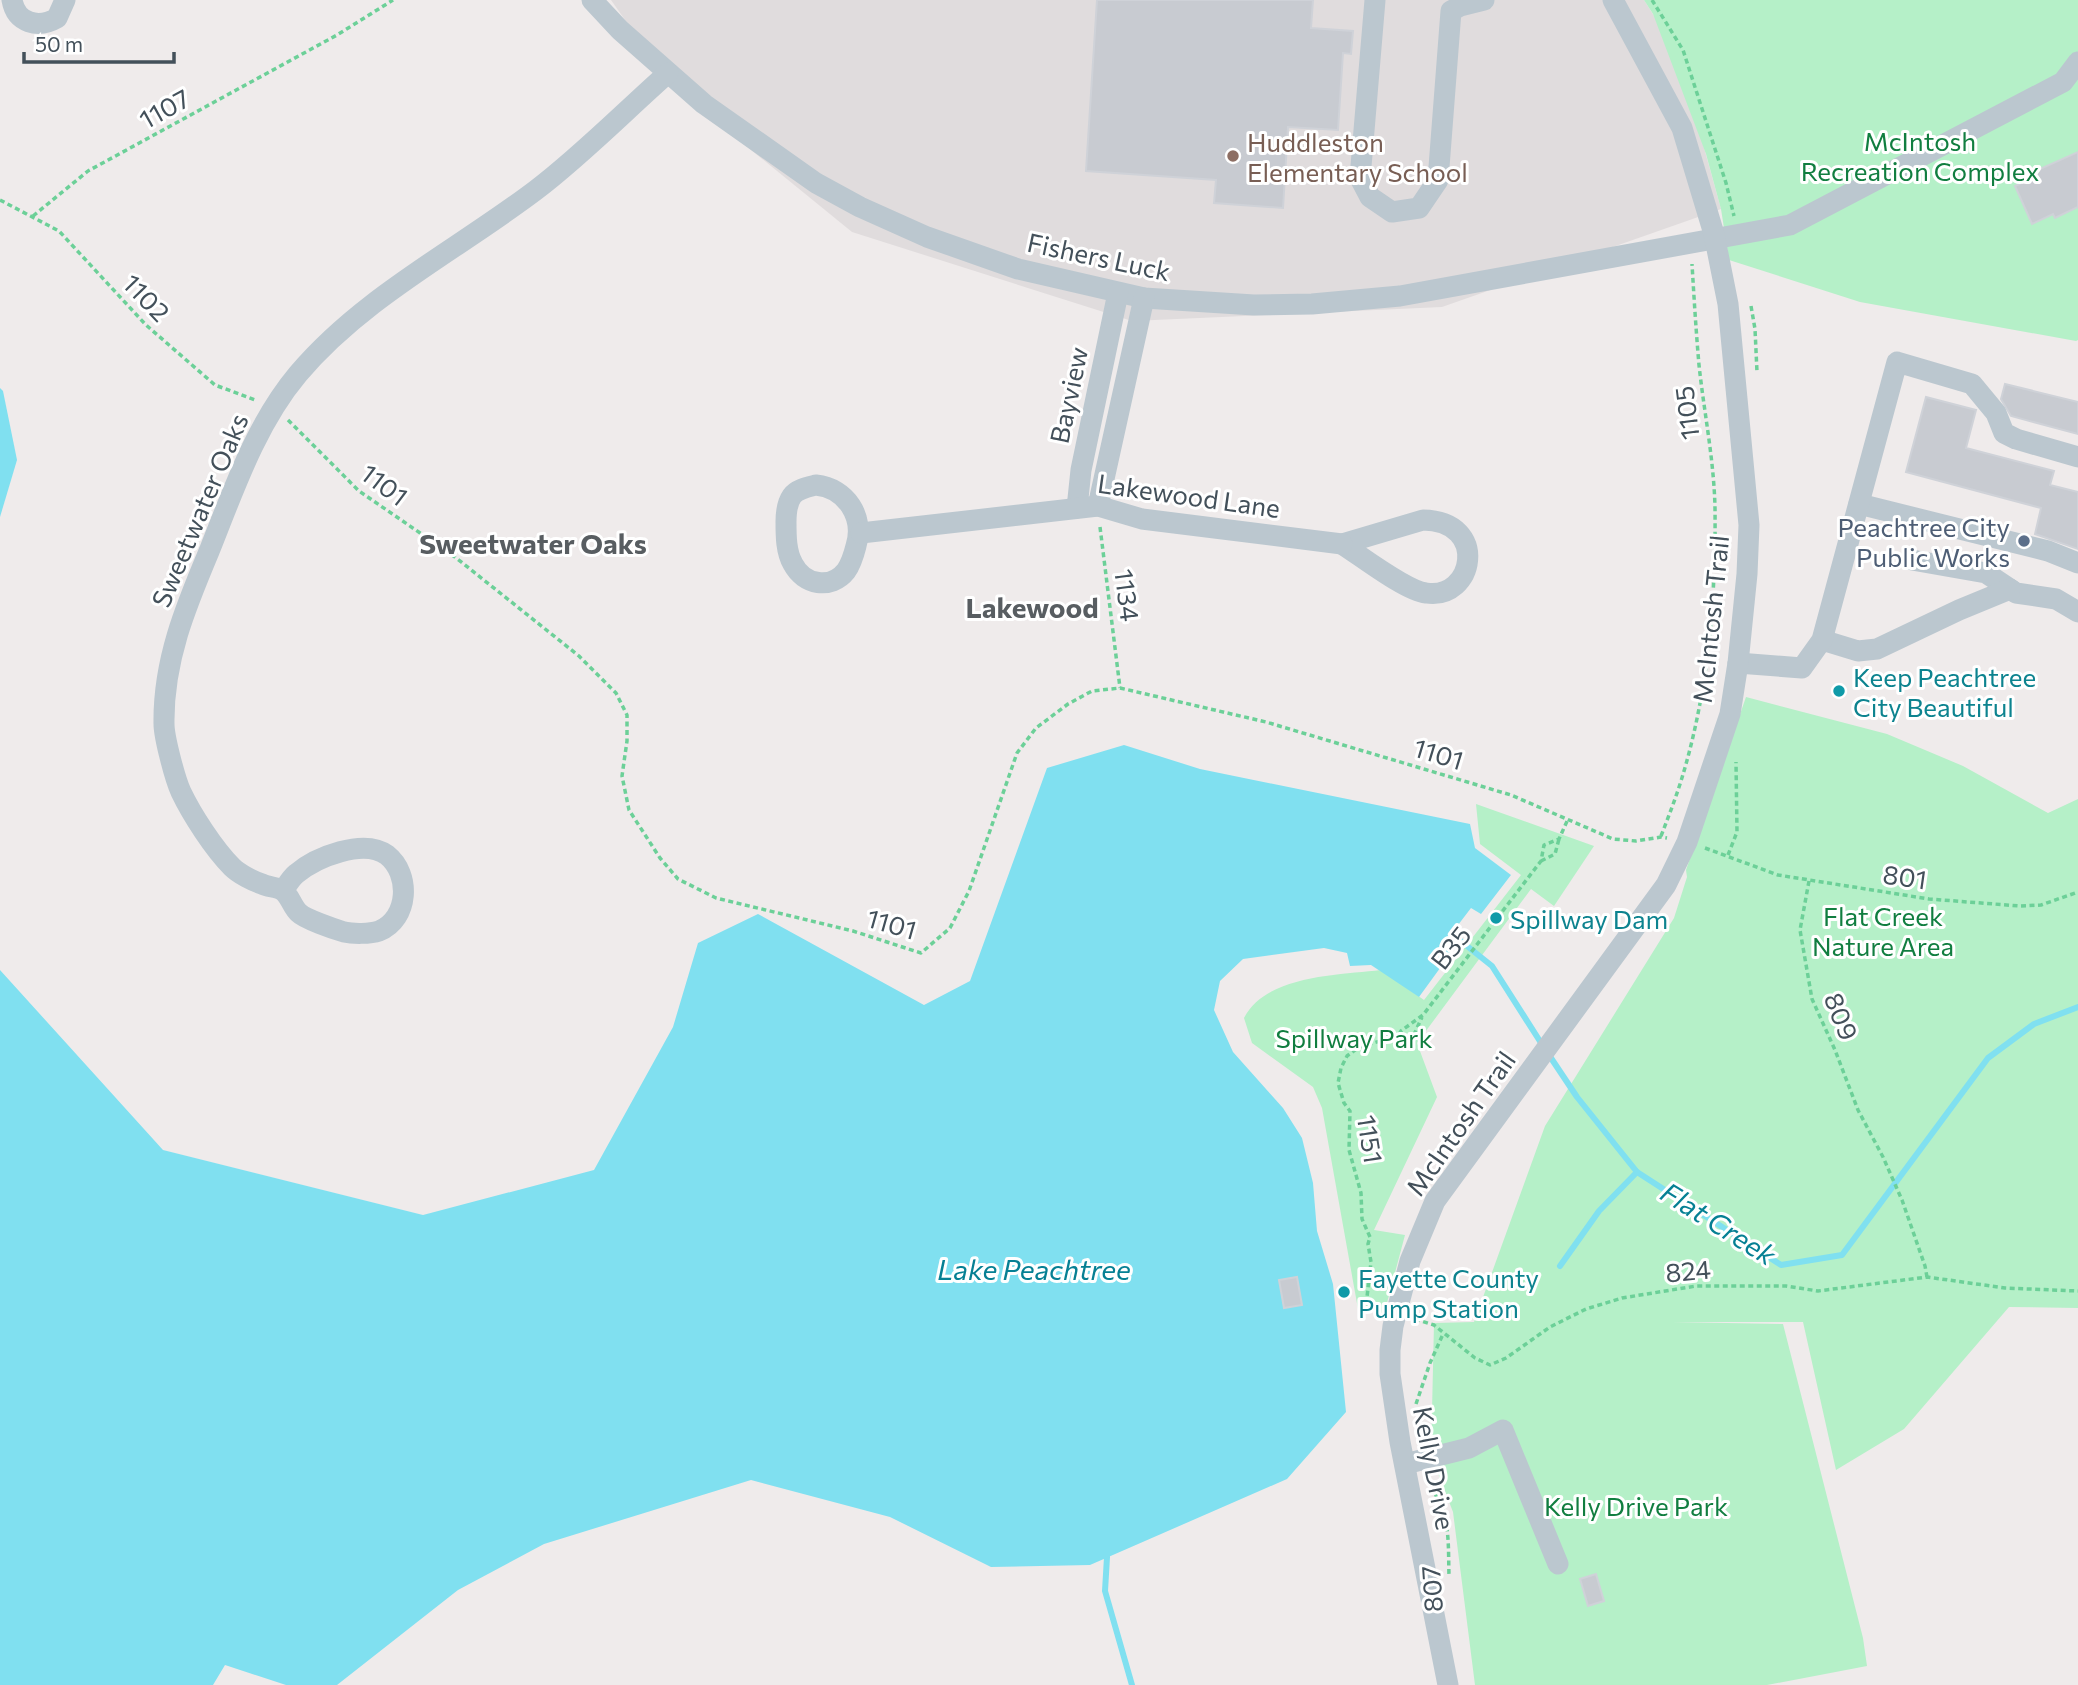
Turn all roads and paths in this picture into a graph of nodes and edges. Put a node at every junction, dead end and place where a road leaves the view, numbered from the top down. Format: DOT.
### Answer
graph roads {
  1 [pos="12,0"];
  2 [pos="65,0"];
  3 [pos="393,0"];
  4 [pos="592,0"];
  5 [pos="1375,0"];
  6 [pos="1484,0"];
  7 [pos="1613,0"];
  8 [pos="2078,62"];
  9 [pos="668,73"];
  10 [pos="0,200"];
  11 [pos="33,216"];
  12 [pos="1714,239"];
  13 [pos="1691,244"];
  14 [pos="1118,293"];
  15 [pos="1144,298"];
  16 [pos="275,408"];
  17 [pos="2078,457"];
  18 [pos="1859,504"];
  19 [pos="1087,507"];
  20 [pos="860,533"];
  21 [pos="1342,544"];
  22 [pos="1912,560"];
  23 [pos="2078,563"];
  24 [pos="2010,589"];
  25 [pos="2078,612"];
  26 [pos="1822,640"];
  27 [pos="1738,663"];
  28 [pos="1120,688"];
  29 [pos="1568,819"];
  30 [pos="1661,837"];
  31 [pos="1559,839"];
  32 [pos="1728,855"];
  33 [pos="1541,861"];
  34 [pos="1809,881"];
  35 [pos="283,891"];
  36 [pos="2078,892"];
  37 [pos="1430,1003"];
  38 [pos="1423,1015"];
  39 [pos="1391,1038"];
  40 [pos="1409,1261"];
  41 [pos="1927,1277"];
  42 [pos="2078,1291"];
  43 [pos="1382,1311"];
  44 [pos="1415,1319"];
  45 [pos="1443,1334"];
  46 [pos="1413,1414"];
  47 [pos="1413,1462"];
  48 [pos="1558,1563"];
  49 [pos="1449,1584"];
  50 [pos="1447,1685"];
  1 -- 2 [label="street"];
  3 -- 11 [label="path, 1107"];
  4 -- 9 [label="street, Fishers Luck"];
  5 -- 6 [label="street"];
  7 -- 12 [label="street, McIntosh Trail"];
  8 -- 12 [label="street, Fishers Luck"];
  9 -- 14 [label="street, Fishers Luck"];
  9 -- 16 [label="street, Sweetwater Oaks"];
  10 -- 11 [label="path, 1102"];
  11 -- 16 [label="path, 1102"];
  12 -- 13 [label="street, Fishers Luck"];
  12 -- 27 [label="street, McIntosh Trail"];
  13 -- 15 [label="street, Fishers Luck"];
  13 -- 30 [label="path, 1105"];
  14 -- 15 [label="street, Fishers Luck"];
  14 -- 19 [label="street, Bayview"];
  15 -- 19 [label="street, Bayview"];
  16 -- 28 [label="path, 1101"];
  16 -- 35 [label="street, Sweetwater Oaks"];
  17 -- 18 [label="street"];
  18 -- 23 [label="street"];
  18 -- 26 [label="street"];
  19 -- 20 [label="street, Lakewood Lane"];
  19 -- 21 [label="street, Lakewood Lane"];
  19 -- 28 [label="path, 1134"];
  20 -- 20 [label="street"];
  21 -- 21 [label="street, Lakewood Lane"];
  22 -- 24 [label="street"];
  24 -- 25 [label="street"];
  24 -- 26 [label="street"];
  26 -- 27 [label="street"];
  27 -- 40 [label="street, McIntosh Trail"];
  28 -- 29 [label="path, 1101"];
  29 -- 30 [label="path, 1101"];
  29 -- 31 [label="path"];
  31 -- 33 [label="path"];
  31 -- 33 [label="path"];
  32 -- 34 [label="path, 801"];
  33 -- 37 [label="path, B35"];
  34 -- 36 [label="path, 801"];
  34 -- 41 [label="path, 809"];
  35 -- 35 [label="street, Sweetwater Oaks"];
  37 -- 38 [label="path, 1151"];
  38 -- 39 [label="path, 1151"];
  38 -- 39 [label="path, 1151"];
  39 -- 43 [label="path, 1151"];
  40 -- 47 [label="street, Kelly Drive"];
  41 -- 42 [label="path, 824"];
  41 -- 45 [label="path, 824"];
  44 -- 45 [label="path, 824"];
  45 -- 46 [label="path"];
  47 -- 48 [label="street"];
  47 -- 49 [label="path, 807"];
  47 -- 50 [label="street, Kelly Drive"];
}
